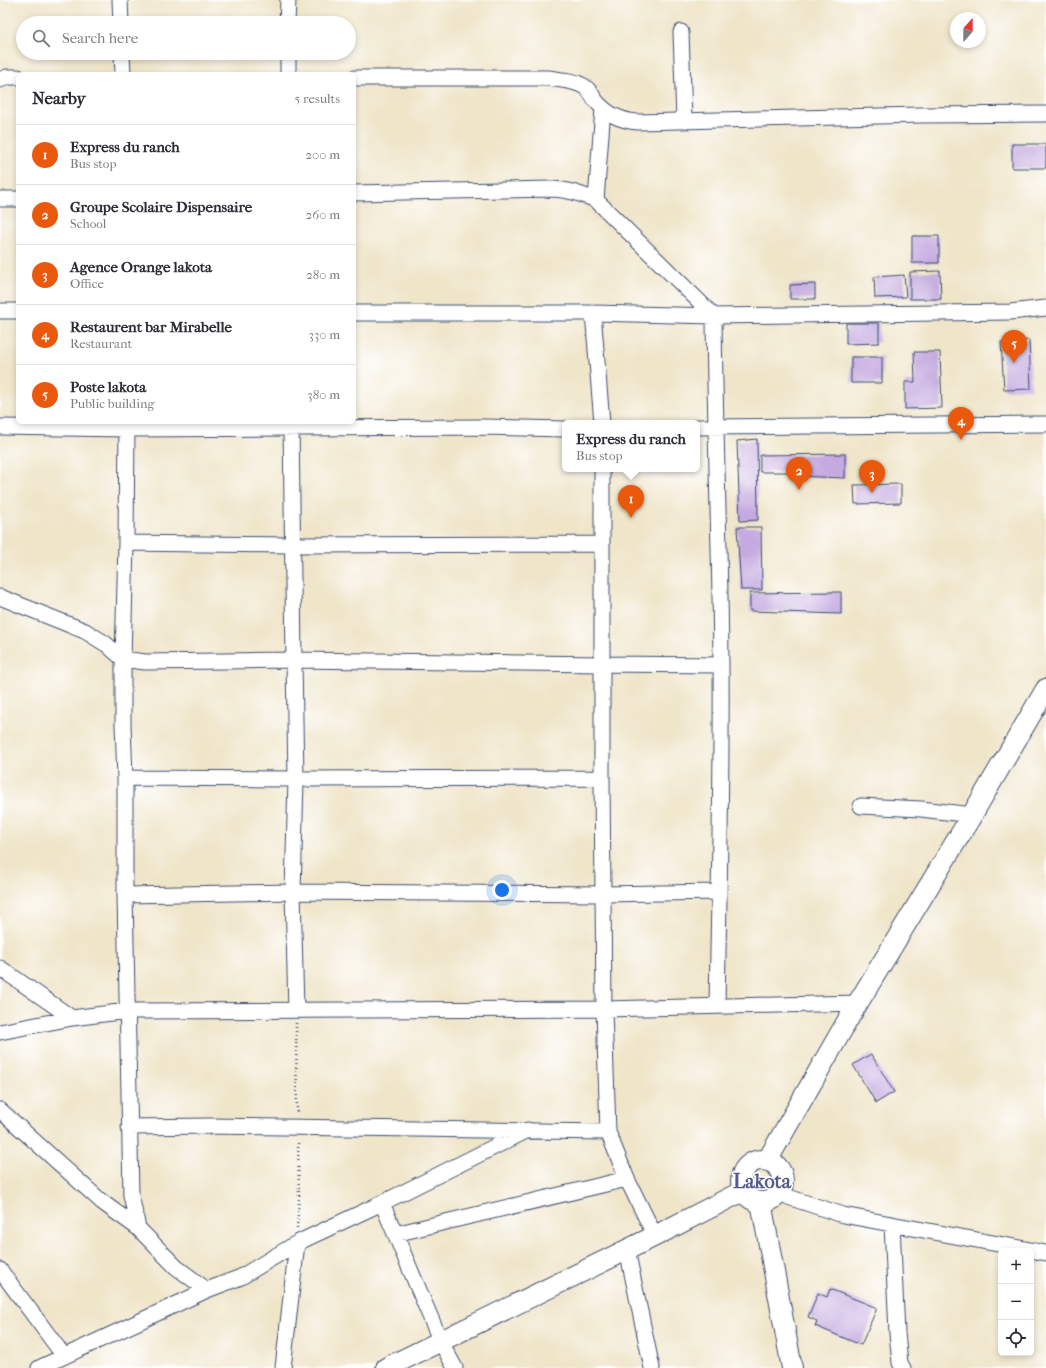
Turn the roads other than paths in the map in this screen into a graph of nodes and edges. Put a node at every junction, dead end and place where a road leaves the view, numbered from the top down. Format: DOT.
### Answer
graph roads {
  1 [pos="120,0"];
  2 [pos="288,0"];
  3 [pos="121,16"];
  4 [pos="287,16"];
  5 [pos="681,32"];
  6 [pos="122,60"];
  7 [pos="288,60"];
  8 [pos="123,72"];
  9 [pos="288,72"];
  10 [pos="16,77"];
  11 [pos="356,78"];
  12 [pos="0,80"];
  13 [pos="603,108"];
  14 [pos="1046,114"];
  15 [pos="684,120"];
  16 [pos="356,193"];
  17 [pos="0,199"];
  18 [pos="16,199"];
  19 [pos="596,200"];
  20 [pos="1046,308"];
  21 [pos="0,311"];
  22 [pos="16,311"];
  23 [pos="356,313"];
  24 [pos="593,313"];
  25 [pos="714,316"];
  26 [pos="602,420"];
  27 [pos="1046,424"];
  28 [pos="127,425"];
  29 [pos="291,425"];
  30 [pos="0,427"];
  31 [pos="700,427"];
  32 [pos="717,427"];
  33 [pos="562,428"];
  34 [pos="602,472"];
  35 [pos="126,543"];
  36 [pos="601,544"];
  37 [pos="292,545"];
  38 [pos="0,597"];
  39 [pos="123,659"];
  40 [pos="294,660"];
  41 [pos="602,664"];
  42 [pos="721,665"];
  43 [pos="1046,689"];
  44 [pos="125,778"];
  45 [pos="602,778"];
  46 [pos="296,779"];
  47 [pos="861,806"];
  48 [pos="972,815"];
  49 [pos="294,892"];
  50 [pos="718,892"];
  51 [pos="603,894"];
  52 [pos="125,895"];
  53 [pos="0,968"];
  54 [pos="859,1003"];
  55 [pos="717,1006"];
  56 [pos="604,1009"];
  57 [pos="296,1010"];
  58 [pos="127,1011"];
  59 [pos="72,1018"];
  60 [pos="0,1032"];
  61 [pos="0,1110"];
  62 [pos="129,1127"];
  63 [pos="528,1130"];
  64 [pos="608,1132"];
  65 [pos="767,1161"];
  66 [pos="626,1180"];
  67 [pos="743,1191"];
  68 [pos="779,1194"];
  69 [pos="761,1202"];
  70 [pos="382,1203"];
  71 [pos="892,1224"];
  72 [pos="138,1228"];
  73 [pos="395,1234"];
  74 [pos="656,1236"];
  75 [pos="297,1243"];
  76 [pos="627,1250"];
  77 [pos="1046,1253"];
  78 [pos="0,1270"];
  79 [pos="207,1290"];
  80 [pos="441,1342"];
  81 [pos="64,1356"];
  82 [pos="39,1368"];
  83 [pos="283,1368"];
  84 [pos="386,1368"];
  85 [pos="455,1368"];
  86 [pos="652,1368"];
  87 [pos="792,1368"];
  88 [pos="903,1368"];
  1 -- 3 [label="street"];
  2 -- 4 [label="street"];
  5 -- 15 [label="street"];
  6 -- 8 [label="street"];
  7 -- 9 [label="street"];
  10 -- 12 [label="street"];
  11 -- 13 [label="street"];
  13 -- 15 [label="street"];
  13 -- 19 [label="street"];
  14 -- 15 [label="street"];
  16 -- 19 [label="street"];
  17 -- 18 [label="street"];
  19 -- 25 [label="street"];
  20 -- 25 [label="street"];
  21 -- 22 [label="street"];
  23 -- 24 [label="street"];
  24 -- 25 [label="street"];
  24 -- 26 [label="street"];
  25 -- 32 [label="street"];
  27 -- 32 [label="street"];
  28 -- 29 [label="street"];
  28 -- 30 [label="street"];
  28 -- 35 [label="street"];
  29 -- 33 [label="street"];
  29 -- 37 [label="street"];
  31 -- 32 [label="street"];
  32 -- 42 [label="street"];
  34 -- 36 [label="street"];
  35 -- 37 [label="street"];
  35 -- 39 [label="street"];
  36 -- 37 [label="street"];
  36 -- 41 [label="street"];
  37 -- 40 [label="street"];
  38 -- 39 [label="street"];
  39 -- 40 [label="street"];
  39 -- 44 [label="street"];
  40 -- 41 [label="street"];
  40 -- 46 [label="street"];
  41 -- 42 [label="street"];
  41 -- 45 [label="street"];
  42 -- 50 [label="street"];
  43 -- 48 [label="main road"];
  44 -- 46 [label="street"];
  44 -- 52 [label="street"];
  45 -- 46 [label="street"];
  45 -- 51 [label="street"];
  46 -- 49 [label="street"];
  47 -- 48 [label="street"];
  48 -- 54 [label="main road"];
  49 -- 51 [label="street"];
  49 -- 52 [label="street"];
  49 -- 57 [label="street"];
  50 -- 51 [label="street"];
  50 -- 55 [label="street"];
  51 -- 56 [label="street"];
  52 -- 58 [label="street"];
  53 -- 59 [label="street"];
  54 -- 55 [label="street"];
  54 -- 65 [label="main road"];
  55 -- 56 [label="street"];
  56 -- 57 [label="street"];
  56 -- 64 [label="street"];
  57 -- 58 [label="street"];
  58 -- 59 [label="street"];
  58 -- 62 [label="street"];
  59 -- 60 [label="street"];
  61 -- 72 [label="street"];
  62 -- 63 [label="street"];
  62 -- 72 [label="street"];
  63 -- 64 [label="street"];
  63 -- 70 [label="street"];
  64 -- 66 [label="street"];
  65 -- 67 [label="main road"];
  65 -- 68 [label="main road"];
  66 -- 73 [label="street"];
  66 -- 74 [label="street"];
  67 -- 69 [label="main road"];
  67 -- 74 [label="main road"];
  68 -- 69 [label="main road"];
  68 -- 71 [label="street"];
  69 -- 87 [label="main road"];
  70 -- 73 [label="street"];
  70 -- 75 [label="street"];
  71 -- 77 [label="street"];
  71 -- 88 [label="street"];
  72 -- 79 [label="street"];
  73 -- 80 [label="street"];
  74 -- 76 [label="main road"];
  75 -- 79 [label="street"];
  75 -- 83 [label="street"];
  76 -- 80 [label="main road"];
  76 -- 86 [label="street"];
  78 -- 81 [label="street"];
  79 -- 81 [label="street"];
  80 -- 84 [label="main road"];
  80 -- 85 [label="street"];
  81 -- 82 [label="street"];
}
